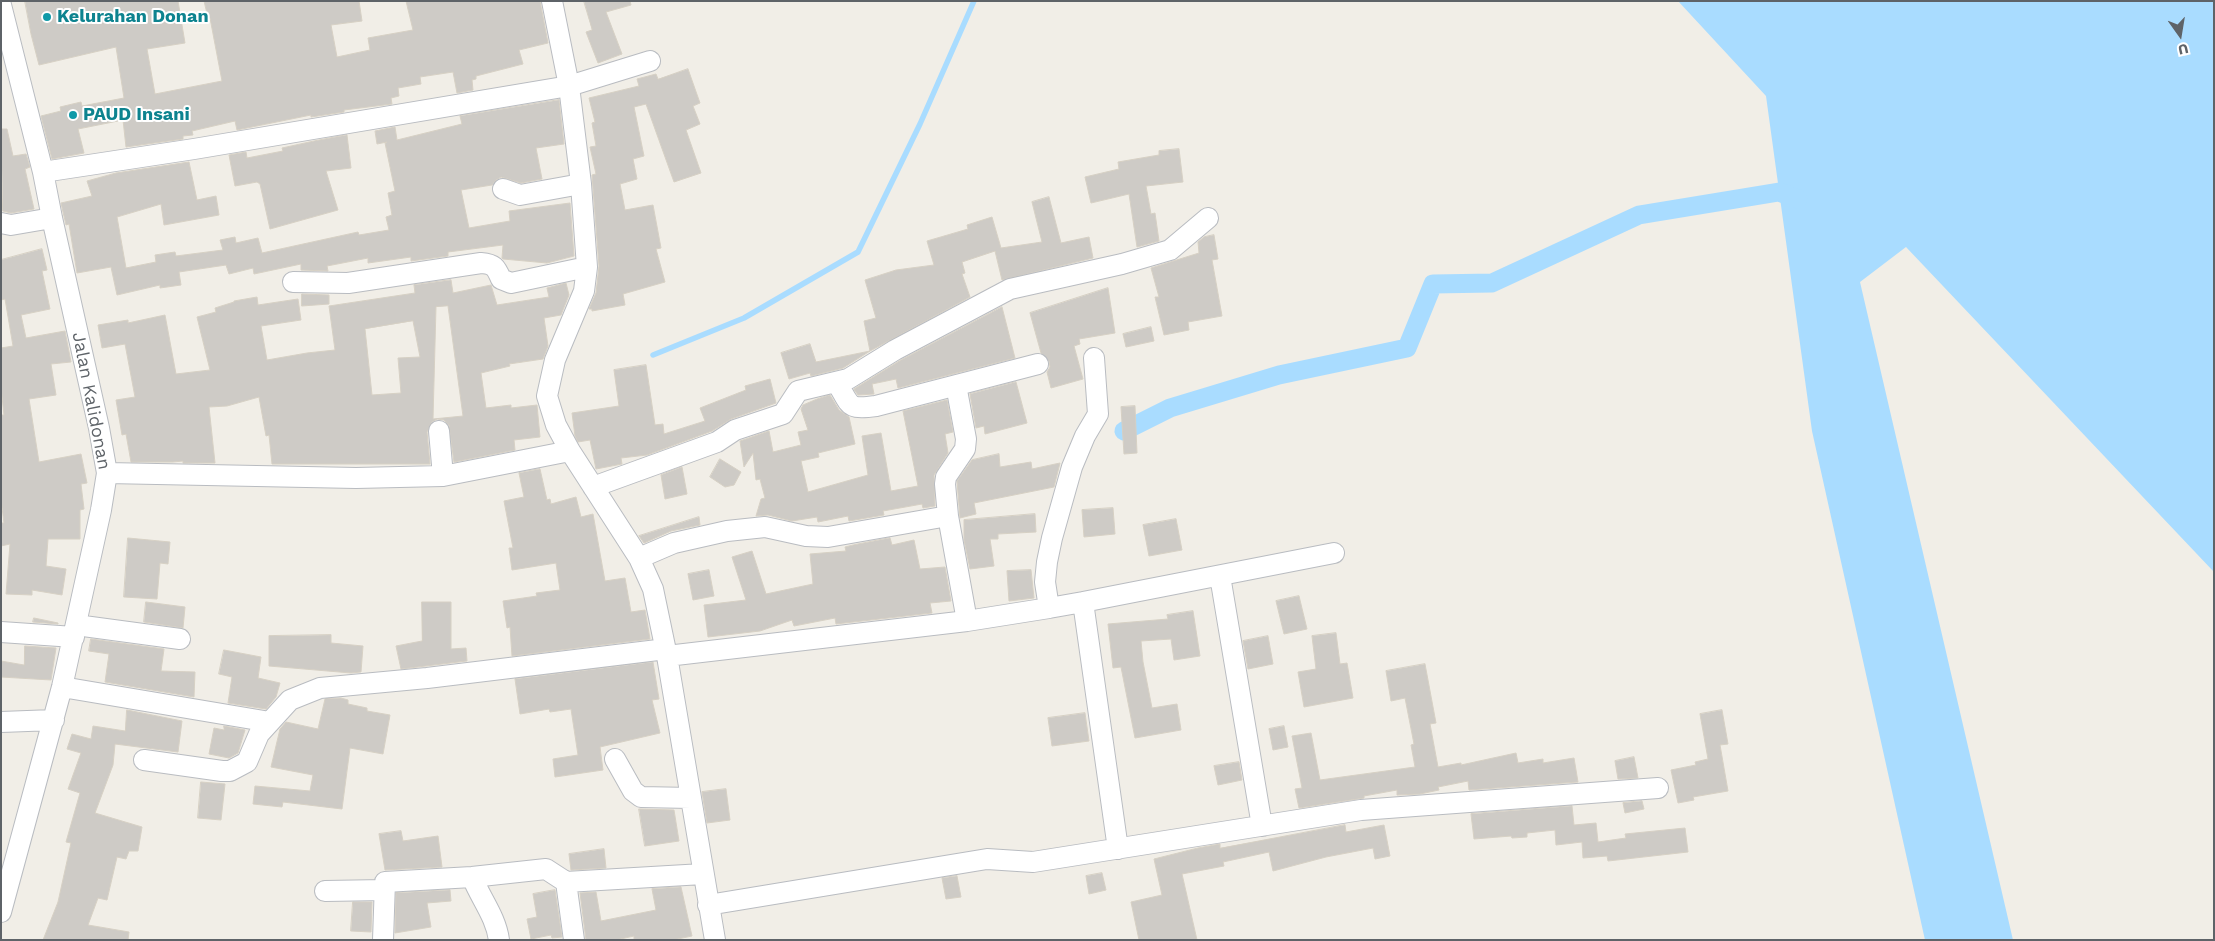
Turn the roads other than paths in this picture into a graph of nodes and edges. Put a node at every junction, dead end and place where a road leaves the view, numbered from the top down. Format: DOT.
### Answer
graph roads {
  1 [pos="552,1"];
  2 [pos="1,5"];
  3 [pos="650,61"];
  4 [pos="569,86"];
  5 [pos="43,172"];
  6 [pos="581,184"];
  7 [pos="503,189"];
  8 [pos="52,218"];
  9 [pos="1208,218"];
  10 [pos="1,223"];
  11 [pos="587,267"];
  12 [pos="293,282"];
  13 [pos="1094,358"];
  14 [pos="1038,364"];
  15 [pos="837,382"];
  16 [pos="956,385"];
  17 [pos="439,431"];
  18 [pos="570,451"];
  19 [pos="107,473"];
  20 [pos="443,476"];
  21 [pos="593,487"];
  22 [pos="948,516"];
  23 [pos="1334,553"];
  24 [pos="639,558"];
  25 [pos="1220,576"];
  26 [pos="1083,602"];
  27 [pos="1049,608"];
  28 [pos="967,621"];
  29 [pos="75,631"];
  30 [pos="1,632"];
  31 [pos="180,639"];
  32 [pos="667,653"];
  33 [pos="62,687"];
  34 [pos="54,720"];
  35 [pos="1,722"];
  36 [pos="270,722"];
  37 [pos="615,759"];
  38 [pos="144,760"];
  39 [pos="1658,788"];
  40 [pos="691,798"];
  41 [pos="1262,826"];
  42 [pos="1118,849"];
  43 [pos="703,874"];
  44 [pos="472,877"];
  45 [pos="566,882"];
  46 [pos="384,890"];
  47 [pos="325,892"];
  48 [pos="708,905"];
  49 [pos="1,912"];
  50 [pos="383,940"];
  51 [pos="499,940"];
  52 [pos="574,940"];
  53 [pos="715,940"];
  1 -- 4 [label="street"];
  2 -- 5 [label="street, Jalan Kalidonan"];
  3 -- 4 [label="street"];
  4 -- 5 [label="street"];
  4 -- 6 [label="street"];
  5 -- 8 [label="street, Jalan Kalidonan"];
  6 -- 7 [label="street"];
  6 -- 11 [label="street"];
  8 -- 10 [label="street"];
  8 -- 19 [label="street, Jalan Kalidonan"];
  9 -- 15 [label="street"];
  11 -- 12 [label="street"];
  11 -- 18 [label="street"];
  13 -- 27 [label="street"];
  14 -- 16 [label="street"];
  15 -- 16 [label="street"];
  15 -- 21 [label="street"];
  16 -- 22 [label="street"];
  17 -- 20 [label="street"];
  18 -- 20 [label="street"];
  18 -- 21 [label="street"];
  19 -- 20 [label="street"];
  19 -- 29 [label="street, Jalan Kalidonan"];
  21 -- 24 [label="street"];
  22 -- 24 [label="street"];
  22 -- 28 [label="street"];
  23 -- 25 [label="street"];
  24 -- 32 [label="street"];
  25 -- 26 [label="street"];
  25 -- 41 [label="street"];
  26 -- 27 [label="street"];
  26 -- 42 [label="street"];
  27 -- 28 [label="street"];
  28 -- 32 [label="street"];
  29 -- 30 [label="street"];
  29 -- 31 [label="street"];
  29 -- 33 [label="street, Jalan Kalidonan"];
  32 -- 36 [label="street"];
  32 -- 40 [label="street"];
  33 -- 34 [label="street, Jalan Kalidonan"];
  33 -- 36 [label="street"];
  34 -- 35 [label="street"];
  34 -- 49 [label="street, Jalan Kalidonan"];
  36 -- 38 [label="street"];
  37 -- 40 [label="street"];
  39 -- 41 [label="street"];
  40 -- 43 [label="street"];
  41 -- 42 [label="street"];
  42 -- 48 [label="street"];
  43 -- 45 [label="street"];
  43 -- 48 [label="street"];
  44 -- 45 [label="street"];
  44 -- 46 [label="street"];
  44 -- 51 [label="street"];
  45 -- 52 [label="street"];
  46 -- 47 [label="street"];
  46 -- 50 [label="street"];
  48 -- 53 [label="street"];
}
